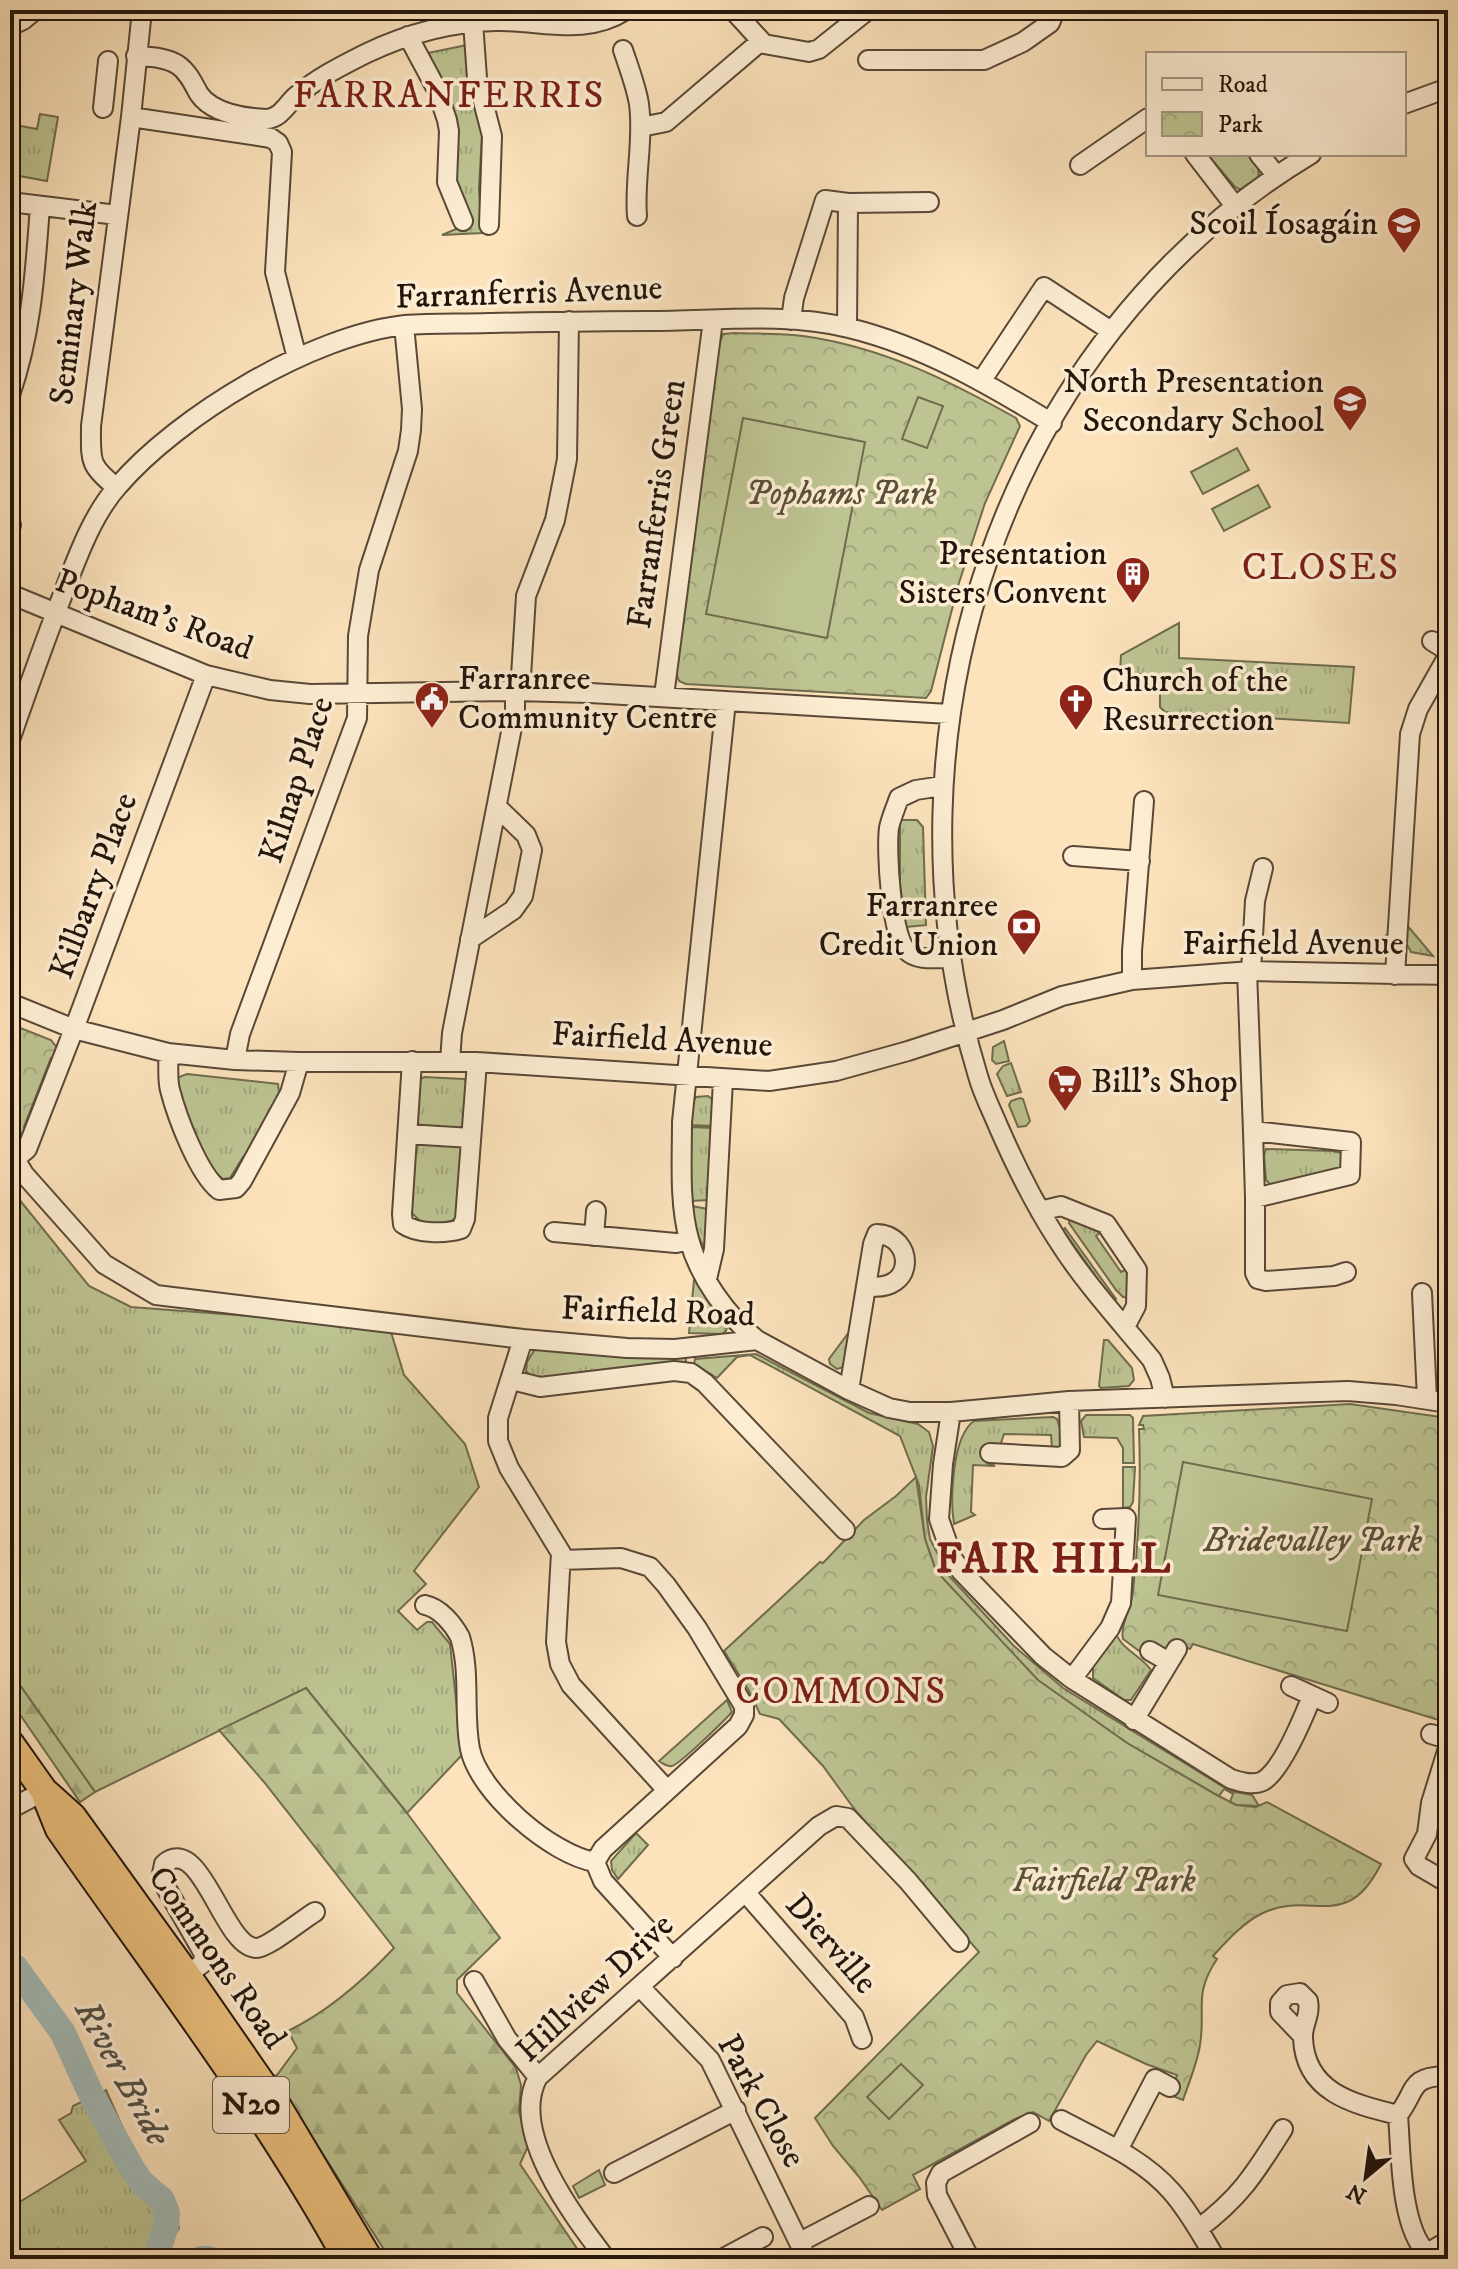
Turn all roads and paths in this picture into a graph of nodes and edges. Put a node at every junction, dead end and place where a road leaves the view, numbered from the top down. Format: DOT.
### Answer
graph roads {
  1 [pos="35,10"];
  2 [pos="142,10"];
  3 [pos="626,10"];
  4 [pos="733,10"];
  5 [pos="868,10"];
  6 [pos="1052,10"];
  7 [pos="473,22"];
  8 [pos="10,26"];
  9 [pos="408,36"];
  10 [pos="761,41"];
  11 [pos="623,50"];
  12 [pos="136,56"];
  13 [pos="868,60"];
  14 [pos="108,61"];
  15 [pos="106,81"];
  16 [pos="134,85"];
  17 [pos="1448,88"];
  18 [pos="1406,103"];
  19 [pos="103,108"];
  20 [pos="131,117"];
  21 [pos="1146,119"];
  22 [pos="641,127"];
  23 [pos="1197,156"];
  24 [pos="1261,156"];
  25 [pos="1308,156"];
  26 [pos="1080,165"];
  27 [pos="1276,175"];
  28 [pos="10,202"];
  29 [pos="929,202"];
  30 [pos="848,203"];
  31 [pos="40,206"];
  32 [pos="1235,206"];
  33 [pos="117,215"];
  34 [pos="637,216"];
  35 [pos="463,221"];
  36 [pos="489,225"];
  37 [pos="713,320"];
  38 [pos="791,320"];
  39 [pos="569,321"];
  40 [pos="404,325"];
  41 [pos="847,327"];
  42 [pos="1111,331"];
  43 [pos="297,358"];
  44 [pos="982,380"];
  45 [pos="10,395"];
  46 [pos="1052,423"];
  47 [pos="116,487"];
  48 [pos="10,594"];
  49 [pos="56,613"];
  50 [pos="1443,649"];
  51 [pos="206,675"];
  52 [pos="517,691"];
  53 [pos="359,694"];
  54 [pos="664,696"];
  55 [pos="726,701"];
  56 [pos="949,714"];
  57 [pos="10,740"];
  58 [pos="942,786"];
  59 [pos="1144,801"];
  60 [pos="497,807"];
  61 [pos="1073,856"];
  62 [pos="1140,861"];
  63 [pos="1263,868"];
  64 [pos="470,939"];
  65 [pos="949,958"];
  66 [pos="1249,971"];
  67 [pos="1395,975"];
  68 [pos="1448,975"];
  69 [pos="1132,980"];
  70 [pos="10,1003"];
  71 [pos="74,1029"];
  72 [pos="967,1032"];
  73 [pos="168,1053"];
  74 [pos="235,1060"];
  75 [pos="412,1061"];
  76 [pos="299,1062"];
  77 [pos="450,1062"];
  78 [pos="477,1062"];
  79 [pos="686,1076"];
  80 [pos="723,1080"];
  81 [pos="1253,1131"];
  82 [pos="407,1134"];
  83 [pos="471,1138"];
  84 [pos="12,1155"];
  85 [pos="1255,1198"];
  86 [pos="596,1211"];
  87 [pos="1040,1211"];
  88 [pos="554,1232"];
  89 [pos="594,1236"];
  90 [pos="689,1240"];
  91 [pos="1346,1272"];
  92 [pos="707,1279"];
  93 [pos="866,1286"];
  94 [pos="1422,1293"];
  95 [pos="1125,1327"];
  96 [pos="523,1339"];
  97 [pos="757,1340"];
  98 [pos="512,1380"];
  99 [pos="849,1390"];
  100 [pos="1165,1398"];
  101 [pos="1427,1399"];
  102 [pos="1069,1401"];
  103 [pos="1448,1403"];
  104 [pos="951,1412"];
  105 [pos="990,1453"];
  106 [pos="1103,1519"];
  107 [pos="845,1530"];
  108 [pos="561,1560"];
  109 [pos="425,1605"];
  110 [pos="1150,1651"];
  111 [pos="1072,1679"];
  112 [pos="1291,1686"];
  113 [pos="1134,1720"];
  114 [pos="10,1743"];
  115 [pos="1448,1748"];
  116 [pos="666,1789"];
  117 [pos="44,1791"];
  118 [pos="10,1809"];
  119 [pos="595,1862"];
  120 [pos="1448,1883"];
  121 [pos="746,1893"];
  122 [pos="315,1912"];
  123 [pos="959,1942"];
  124 [pos="673,1958"];
  125 [pos="187,1975"];
  126 [pos="474,1981"];
  127 [pos="640,1987"];
  128 [pos="1302,2035"];
  129 [pos="862,2039"];
  130 [pos="538,2077"];
  131 [pos="1448,2079"];
  132 [pos="1170,2087"];
  133 [pos="736,2110"];
  134 [pos="1398,2115"];
  135 [pos="1061,2120"];
  136 [pos="1030,2123"];
  137 [pos="1283,2129"];
  138 [pos="1118,2150"];
  139 [pos="614,2173"];
  140 [pos="869,2206"];
  141 [pos="1198,2229"];
  142 [pos="763,2237"];
  143 [pos="1448,2241"];
  144 [pos="803,2251"];
  145 [pos="967,2252"];
  146 [pos="1427,2256"];
  147 [pos="347,2259"];
  148 [pos="369,2259"];
  149 [pos="606,2259"];
  150 [pos="722,2259"];
  151 [pos="1216,2259"];
  1 -- 8 [label="street"];
  2 -- 12 [label="street, Seminary Walk"];
  3 -- 7 [label="street"];
  4 -- 10 [label="street"];
  5 -- 10 [label="street"];
  6 -- 13 [label="street"];
  7 -- 9 [label="street"];
  7 -- 36 [label="street"];
  9 -- 12 [label="street"];
  9 -- 35 [label="street"];
  10 -- 22 [label="street"];
  11 -- 22 [label="street"];
  12 -- 16 [label="street, Seminary Walk"];
  14 -- 15 [label="street"];
  15 -- 16 [label="street"];
  15 -- 19 [label="street"];
  16 -- 20 [label="street, Seminary Walk"];
  17 -- 18 [label="street"];
  20 -- 33 [label="street, Seminary Walk"];
  20 -- 43 [label="street"];
  21 -- 26 [label="street"];
  22 -- 34 [label="street"];
  23 -- 32 [label="street"];
  24 -- 27 [label="street"];
  25 -- 27 [label="street"];
  27 -- 32 [label="street"];
  28 -- 31 [label="street"];
  29 -- 30 [label="street"];
  30 -- 38 [label="street"];
  30 -- 41 [label="street"];
  31 -- 33 [label="street"];
  31 -- 45 [label="street"];
  32 -- 42 [label="street"];
  33 -- 47 [label="street, Seminary Walk"];
  37 -- 38 [label="street, Farranferris Avenue"];
  37 -- 39 [label="street, Farranferris Avenue"];
  37 -- 54 [label="street, Farranferris Green"];
  38 -- 41 [label="street, Farranferris Avenue"];
  39 -- 40 [label="street, Farranferris Avenue"];
  39 -- 52 [label="street"];
  40 -- 43 [label="street, Farranferris Avenue"];
  40 -- 53 [label="street, Kilnap Place"];
  41 -- 44 [label="street, Farranferris Avenue"];
  42 -- 44 [label="street"];
  42 -- 46 [label="street"];
  43 -- 47 [label="street, Farranferris Avenue"];
  44 -- 46 [label="street, Farranferris Avenue"];
  46 -- 56 [label="street"];
  47 -- 49 [label="street, Farranferris Avenue"];
  48 -- 49 [label="street, Popham's Road"];
  49 -- 51 [label="street, Popham's Road"];
  49 -- 57 [label="street, Farranferris Avenue"];
  50 -- 67 [label="street"];
  51 -- 53 [label="street, Popham's Road"];
  51 -- 71 [label="street, Kilbarry Place"];
  52 -- 53 [label="street, Popham's Road"];
  52 -- 54 [label="street, Popham's Road"];
  52 -- 60 [label="street"];
  53 -- 74 [label="street, Kilnap Place"];
  54 -- 55 [label="street, Popham's Road"];
  55 -- 56 [label="street, Popham's Road"];
  55 -- 79 [label="street"];
  56 -- 58 [label="street"];
  58 -- 65 [label="street"];
  58 -- 65 [label="street"];
  59 -- 62 [label="street"];
  60 -- 64 [label="street"];
  60 -- 64 [label="street"];
  61 -- 62 [label="street"];
  62 -- 69 [label="street"];
  63 -- 66 [label="street"];
  64 -- 77 [label="street"];
  65 -- 72 [label="street"];
  66 -- 67 [label="street, Fairfield Avenue"];
  66 -- 69 [label="street, Fairfield Avenue"];
  66 -- 81 [label="street"];
  67 -- 68 [label="street, Fairfield Avenue"];
  69 -- 72 [label="street, Fairfield Avenue"];
  70 -- 71 [label="street, Fairfield Avenue"];
  71 -- 73 [label="street, Fairfield Avenue"];
  71 -- 84 [label="street, Kilbarry Place"];
  72 -- 80 [label="street, Fairfield Avenue"];
  72 -- 87 [label="street"];
  73 -- 74 [label="street, Fairfield Avenue"];
  73 -- 76 [label="street"];
  74 -- 76 [label="street, Fairfield Avenue"];
  75 -- 76 [label="street, Fairfield Avenue"];
  75 -- 77 [label="street, Fairfield Avenue"];
  75 -- 82 [label="street"];
  77 -- 78 [label="street, Fairfield Avenue"];
  78 -- 79 [label="street, Fairfield Avenue"];
  78 -- 83 [label="street"];
  79 -- 80 [label="street, Fairfield Avenue"];
  79 -- 90 [label="street"];
  80 -- 92 [label="street"];
  81 -- 85 [label="street"];
  81 -- 85 [label="street"];
  82 -- 83 [label="street"];
  82 -- 83 [label="street"];
  84 -- 96 [label="street, Fairfield Road"];
  85 -- 91 [label="street"];
  86 -- 89 [label="street"];
  87 -- 95 [label="street"];
  87 -- 95 [label="street"];
  88 -- 89 [label="street"];
  89 -- 90 [label="street"];
  90 -- 92 [label="street"];
  92 -- 97 [label="street"];
  93 -- 99 [label="street"];
  94 -- 101 [label="street"];
  95 -- 100 [label="street"];
  96 -- 97 [label="street, Fairfield Road"];
  96 -- 98 [label="street"];
  97 -- 99 [label="street, Fairfield Road"];
  98 -- 107 [label="street"];
  98 -- 108 [label="street"];
  99 -- 104 [label="street, Fairfield Road"];
  100 -- 101 [label="street, Fairfield Road"];
  100 -- 102 [label="street, Fairfield Road"];
  101 -- 103 [label="street, Fairfield Road"];
  102 -- 104 [label="street, Fairfield Road"];
  102 -- 105 [label="street"];
  104 -- 111 [label="street"];
  106 -- 111 [label="street"];
  108 -- 116 [label="street"];
  108 -- 116 [label="street"];
  109 -- 119 [label="street"];
  110 -- 113 [label="street"];
  111 -- 113 [label="street"];
  112 -- 113 [label="street"];
  114 -- 117 [label="highway, Commons Road / N20"];
  115 -- 120 [label="street"];
  116 -- 119 [label="street"];
  117 -- 118 [label="street"];
  117 -- 125 [label="highway, Commons Road / N20"];
  117 -- 147 [label="highway, Commons Road / N20"];
  119 -- 124 [label="street"];
  121 -- 123 [label="street, Hillview Drive"];
  121 -- 124 [label="street, Hillview Drive"];
  121 -- 129 [label="street, Dierville"];
  122 -- 125 [label="street"];
  124 -- 127 [label="street, Hillview Drive"];
  125 -- 148 [label="highway, Commons Road / N20"];
  126 -- 130 [label="street"];
  127 -- 130 [label="street, Hillview Drive"];
  127 -- 133 [label="street, Park Close"];
  128 -- 134 [label="street"];
  130 -- 149 [label="street, Hillview Drive"];
  131 -- 134 [label="street"];
  132 -- 138 [label="street"];
  133 -- 139 [label="street"];
  133 -- 144 [label="street, Park Close"];
  134 -- 146 [label="street"];
  135 -- 138 [label="street"];
  136 -- 145 [label="street"];
  137 -- 141 [label="street"];
  138 -- 141 [label="street"];
  140 -- 144 [label="street"];
  141 -- 151 [label="street"];
  142 -- 150 [label="street"];
  143 -- 146 [label="street"];
}
